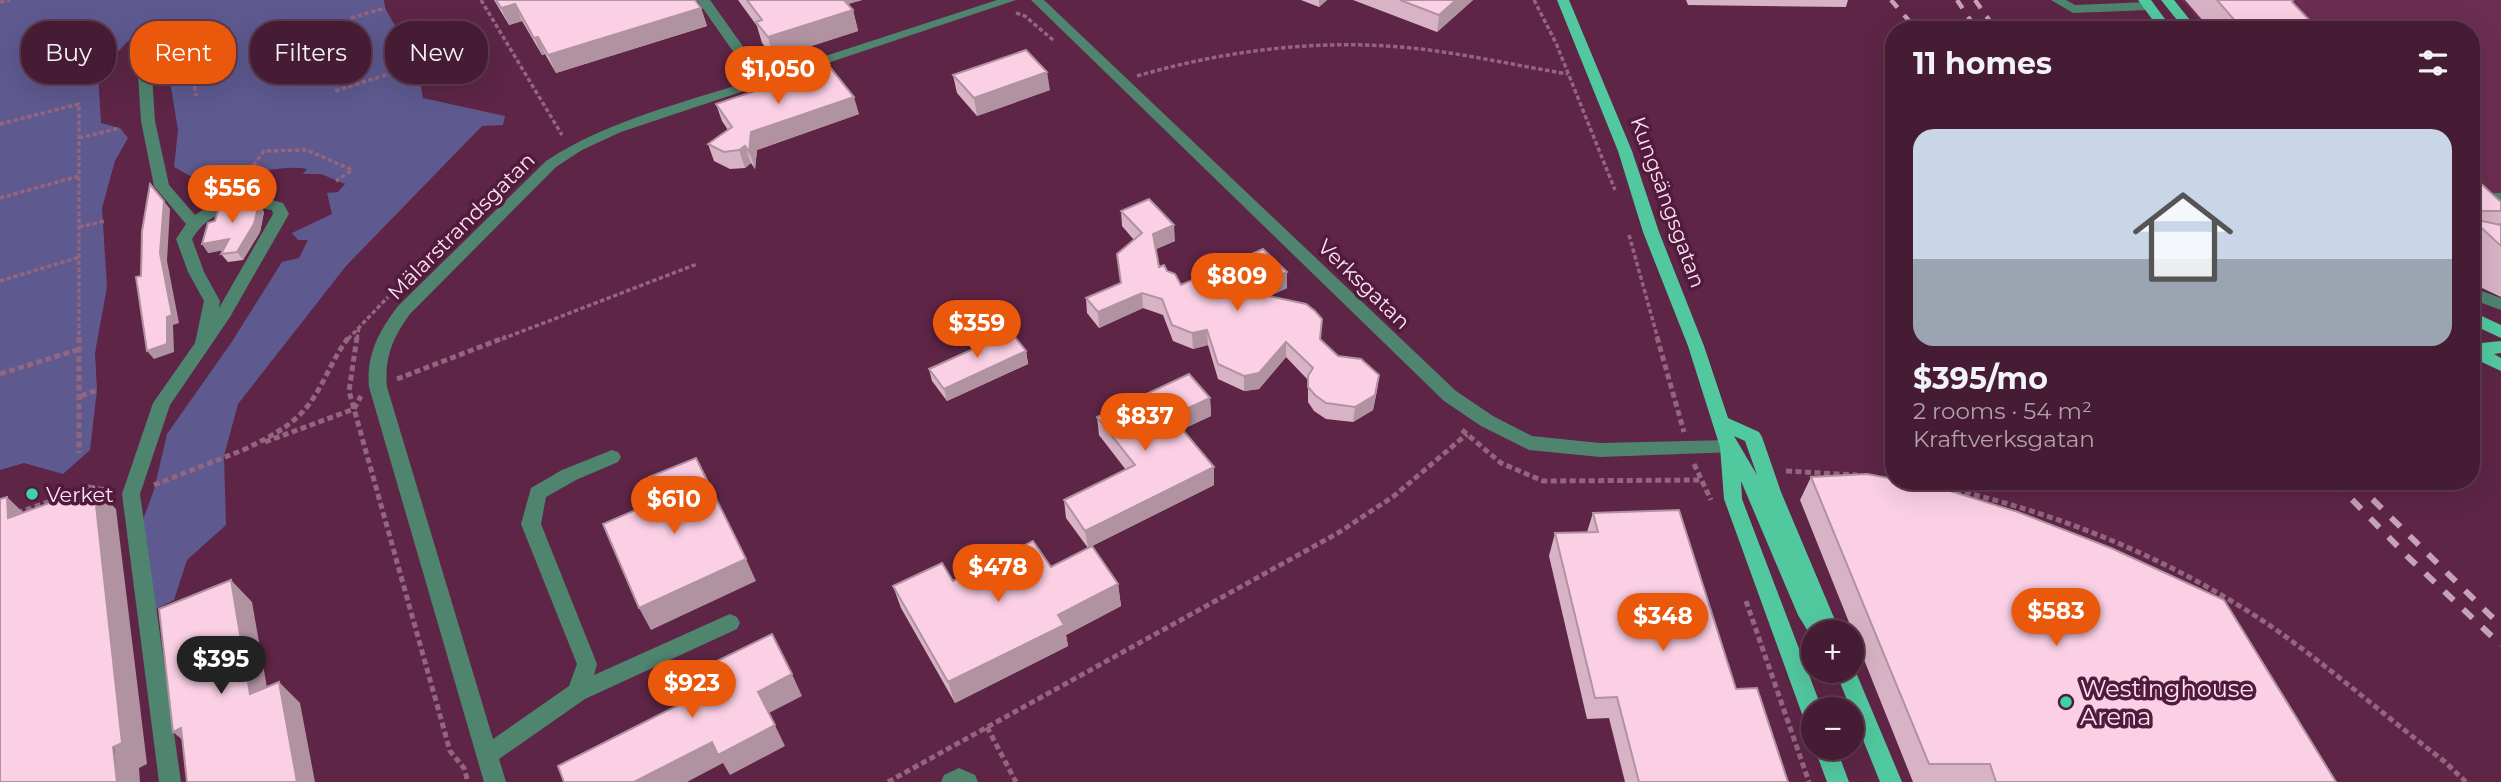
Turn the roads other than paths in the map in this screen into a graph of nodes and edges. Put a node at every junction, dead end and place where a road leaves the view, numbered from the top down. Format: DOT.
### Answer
graph roads {
  1 [pos="702,0"];
  2 [pos="1037,0"];
  3 [pos="1563,0"];
  4 [pos="2057,0"];
  5 [pos="2167,0"];
  6 [pos="1006,1"];
  7 [pos="2146,3"];
  8 [pos="2107,4"];
  9 [pos="2160,21"];
  10 [pos="2184,21"];
  11 [pos="761,81"];
  12 [pos="146,84"];
  13 [pos="2480,196"];
  14 [pos="2501,198"];
  15 [pos="193,222"];
  16 [pos="2480,296"];
  17 [pos="2501,304"];
  18 [pos="2480,322"];
  19 [pos="2501,332"];
  20 [pos="203,344"];
  21 [pos="2501,347"];
  22 [pos="2480,349"];
  23 [pos="2480,354"];
  24 [pos="2501,365"];
  25 [pos="1721,422"];
  26 [pos="1729,447"];
  27 [pos="612,457"];
  28 [pos="1811,620"];
  29 [pos="1824,620"];
  30 [pos="730,623"];
  31 [pos="1851,683"];
  32 [pos="578,692"];
  33 [pos="1807,697"];
  34 [pos="487,755"];
  35 [pos="1830,760"];
  36 [pos="170,782"];
  37 [pos="495,782"];
  38 [pos="952,782"];
  39 [pos="967,782"];
  40 [pos="1838,782"];
  41 [pos="1891,782"];
  1 -- 11 [label="street"];
  2 -- 26 [label="street, Verksgatan"];
  3 -- 25 [label="main road, Kungsängsgatan"];
  4 -- 8 [label="street"];
  5 -- 10 [label="main road"];
  6 -- 11 [label="street, Mälarstrandsgatan"];
  7 -- 8 [label="street"];
  7 -- 9 [label="main road"];
  11 -- 34 [label="street, Mälarstrandsgatan"];
  12 -- 15 [label="street"];
  13 -- 14 [label="street"];
  15 -- 20 [label="street"];
  15 -- 20 [label="street"];
  16 -- 17 [label="street"];
  18 -- 19 [label="main road"];
  20 -- 36 [label="street"];
  21 -- 22 [label="main road"];
  23 -- 24 [label="main road"];
  25 -- 26 [label="main road, Kungsängsgatan"];
  25 -- 29 [label="main road"];
  26 -- 28 [label="main road, Kungsängsgatan"];
  26 -- 33 [label="main road, Kungsängsgatan"];
  27 -- 32 [label="street"];
  30 -- 32 [label="street"];
  31 -- 41 [label="main road"];
  32 -- 34 [label="street"];
  34 -- 37 [label="street, Mälarstrandsgatan"];
  35 -- 40 [label="main road"];
  38 -- 39 [label="street"];
}
